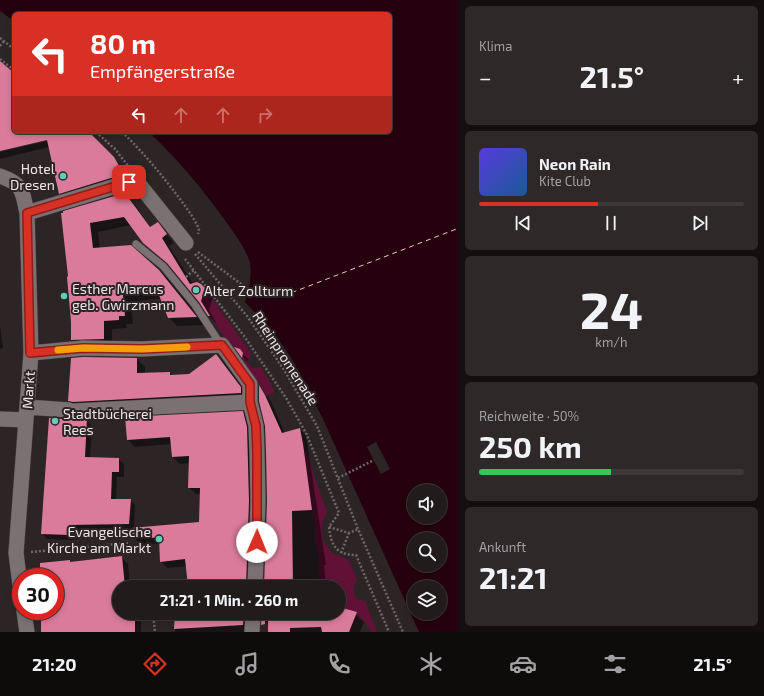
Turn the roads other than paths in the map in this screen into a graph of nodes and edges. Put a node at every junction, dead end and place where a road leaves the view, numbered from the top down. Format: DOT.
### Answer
graph roads {
  1 [pos="0,176"];
  2 [pos="27,213"];
  3 [pos="186,243"];
  4 [pos="136,244"];
  5 [pos="222,345"];
  6 [pos="30,353"];
  7 [pos="250,402"];
  8 [pos="27,414"];
  9 [pos="0,419"];
  10 [pos="18,568"];
  11 [pos="255,580"];
  12 [pos="25,620"];
  13 [pos="253,620"];
  14 [pos="27,632"];
  15 [pos="252,632"];
  1 -- 2 [label="street, Markt"];
  2 -- 3 [label="street"];
  2 -- 6 [label="street, Markt"];
  4 -- 5 [label="lane"];
  5 -- 6 [label="street"];
  5 -- 7 [label="street"];
  6 -- 8 [label="street, Markt"];
  7 -- 8 [label="street"];
  7 -- 11 [label="street"];
  8 -- 9 [label="street"];
  8 -- 10 [label="street, Markt"];
  12 -- 14 [label="street"];
  13 -- 15 [label="street"];
}
